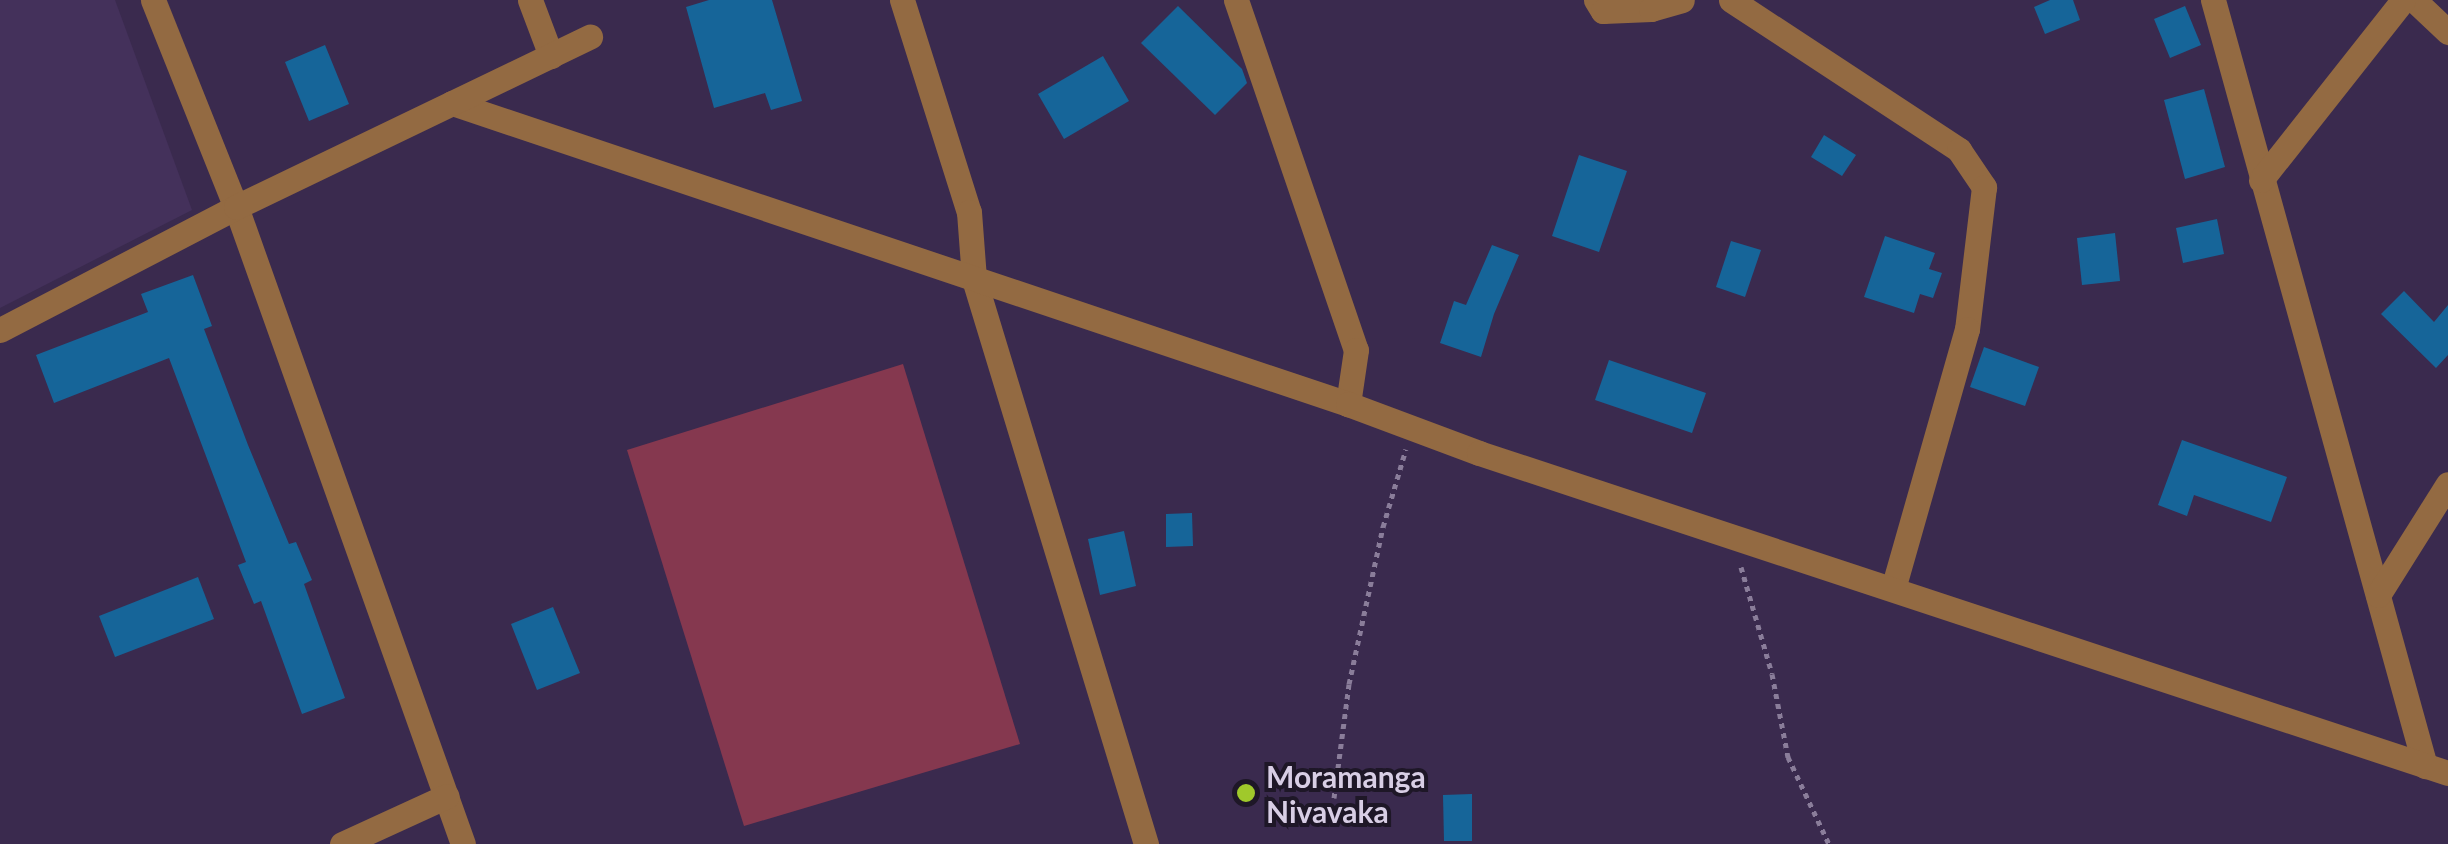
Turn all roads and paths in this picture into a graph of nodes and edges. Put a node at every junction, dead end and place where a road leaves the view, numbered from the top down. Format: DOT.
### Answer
graph roads {
  1 [pos="153,0"];
  2 [pos="530,0"];
  3 [pos="902,0"];
  4 [pos="1236,0"];
  5 [pos="1596,0"];
  6 [pos="1682,0"];
  7 [pos="1731,0"];
  8 [pos="2214,0"];
  9 [pos="2403,0"];
  10 [pos="2414,0"];
  11 [pos="2448,32"];
  12 [pos="590,37"];
  13 [pos="551,56"];
  14 [pos="452,103"];
  15 [pos="2261,180"];
  16 [pos="236,208"];
  17 [pos="974,279"];
  18 [pos="0,330"];
  19 [pos="1348,404"];
  20 [pos="1412,426"];
  21 [pos="2448,484"];
  22 [pos="1736,534"];
  23 [pos="1893,588"];
  24 [pos="2378,595"];
  25 [pos="2437,770"];
  26 [pos="446,796"];
  27 [pos="1334,798"];
  28 [pos="342,844"];
  29 [pos="463,844"];
  30 [pos="1146,844"];
  31 [pos="1830,844"];
  1 -- 16 [label="street"];
  2 -- 13 [label="street"];
  3 -- 17 [label="street"];
  4 -- 19 [label="street"];
  5 -- 6 [label="street"];
  7 -- 23 [label="street"];
  8 -- 15 [label="street"];
  9 -- 15 [label="street"];
  10 -- 11 [label="street"];
  12 -- 13 [label="street"];
  13 -- 14 [label="street"];
  14 -- 16 [label="street"];
  14 -- 17 [label="street"];
  15 -- 24 [label="street"];
  16 -- 18 [label="street"];
  16 -- 26 [label="street"];
  17 -- 19 [label="street"];
  17 -- 30 [label="street"];
  19 -- 20 [label="street"];
  20 -- 22 [label="street"];
  20 -- 27 [label="path"];
  21 -- 24 [label="street"];
  22 -- 23 [label="street"];
  22 -- 31 [label="path"];
  23 -- 25 [label="street"];
  24 -- 25 [label="street"];
  26 -- 28 [label="street"];
  26 -- 29 [label="street"];
}
